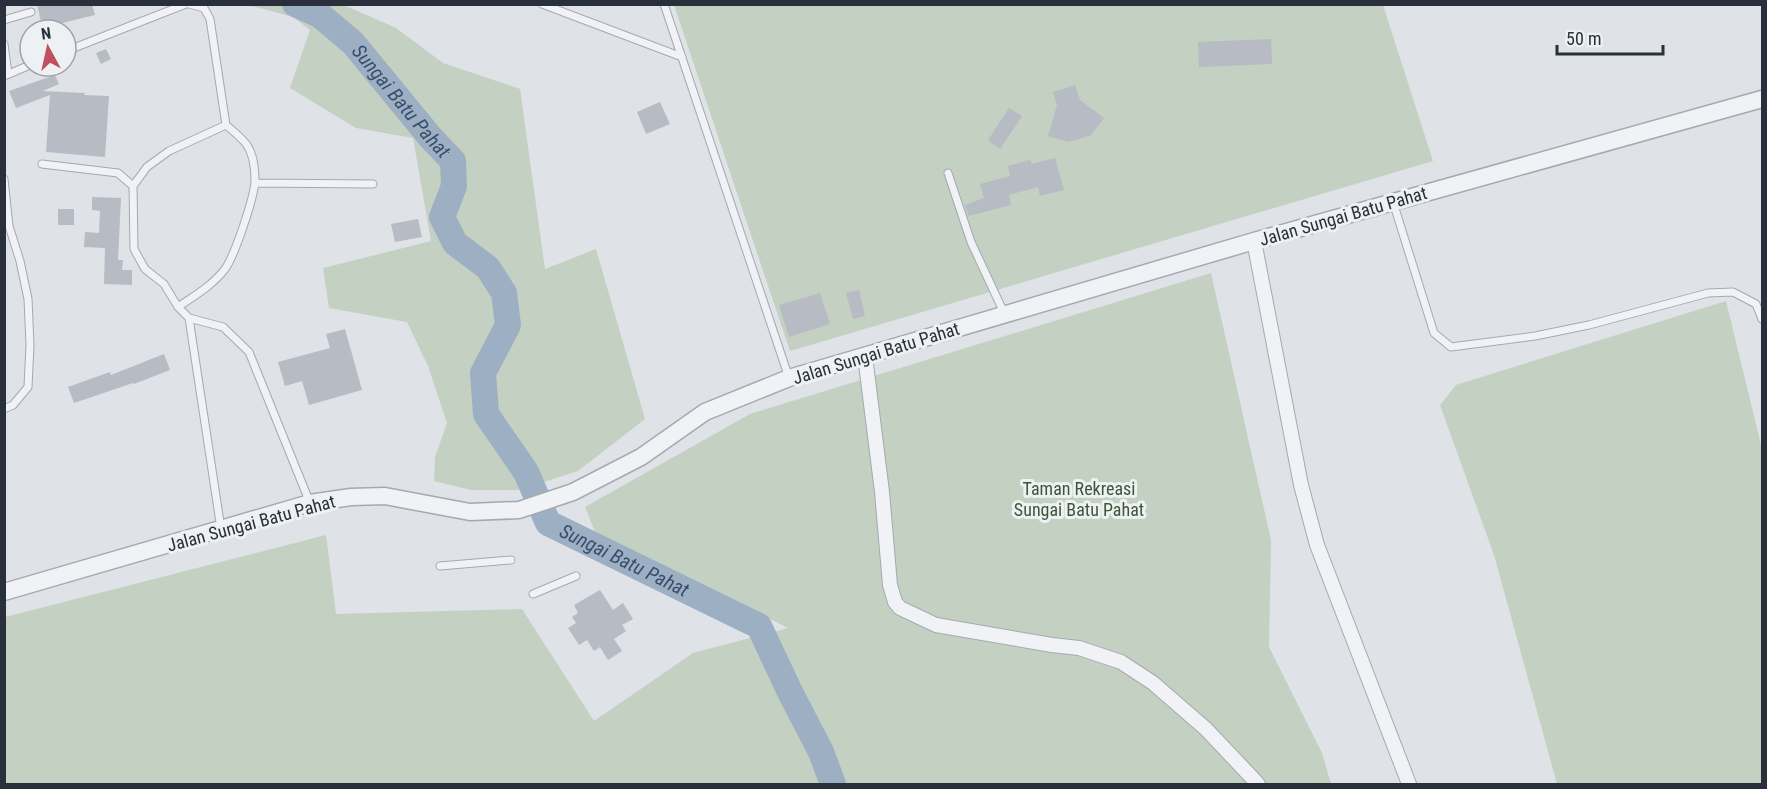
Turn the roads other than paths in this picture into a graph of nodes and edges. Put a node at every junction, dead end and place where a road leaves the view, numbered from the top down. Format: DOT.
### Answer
graph roads {
  1 [pos="188,4"];
  2 [pos="542,4"];
  3 [pos="664,4"];
  4 [pos="31,12"];
  5 [pos="4,20"];
  6 [pos="4,44"];
  7 [pos="78,46"];
  8 [pos="682,57"];
  9 [pos="6,75"];
  10 [pos="1762,99"];
  11 [pos="226,126"];
  12 [pos="42,164"];
  13 [pos="948,173"];
  14 [pos="4,179"];
  15 [pos="255,183"];
  16 [pos="373,184"];
  17 [pos="133,186"];
  18 [pos="1393,202"];
  19 [pos="1254,241"];
  20 [pos="178,307"];
  21 [pos="1005,315"];
  22 [pos="189,318"];
  23 [pos="1762,319"];
  24 [pos="865,356"];
  25 [pos="789,378"];
  26 [pos="4,409"];
  27 [pos="310,503"];
  28 [pos="221,530"];
  29 [pos="511,560"];
  30 [pos="440,566"];
  31 [pos="576,576"];
  32 [pos="4,592"];
  33 [pos="533,594"];
  34 [pos="1258,784"];
  35 [pos="1409,784"];
  1 -- 7 [label="lane"];
  1 -- 11 [label="lane"];
  2 -- 8 [label="lane"];
  3 -- 8 [label="lane"];
  4 -- 5 [label="lane"];
  6 -- 9 [label="lane"];
  8 -- 25 [label="lane"];
  10 -- 18 [label="street, Jalan Sungai Batu Pahat"];
  11 -- 15 [label="lane"];
  11 -- 17 [label="lane"];
  12 -- 17 [label="lane"];
  13 -- 21 [label="lane"];
  14 -- 26 [label="lane"];
  15 -- 16 [label="lane"];
  15 -- 20 [label="lane"];
  17 -- 20 [label="lane"];
  18 -- 19 [label="street, Jalan Sungai Batu Pahat"];
  18 -- 23 [label="lane"];
  19 -- 21 [label="street, Jalan Sungai Batu Pahat"];
  19 -- 35 [label="street"];
  20 -- 22 [label="lane"];
  21 -- 24 [label="street, Jalan Sungai Batu Pahat"];
  22 -- 27 [label="lane"];
  22 -- 28 [label="lane"];
  24 -- 25 [label="street, Jalan Sungai Batu Pahat"];
  24 -- 34 [label="street"];
  25 -- 27 [label="street, Jalan Sungai Batu Pahat"];
  27 -- 28 [label="street, Jalan Sungai Batu Pahat"];
  28 -- 32 [label="street, Jalan Sungai Batu Pahat"];
  29 -- 30 [label="lane"];
  31 -- 33 [label="lane"];
}
